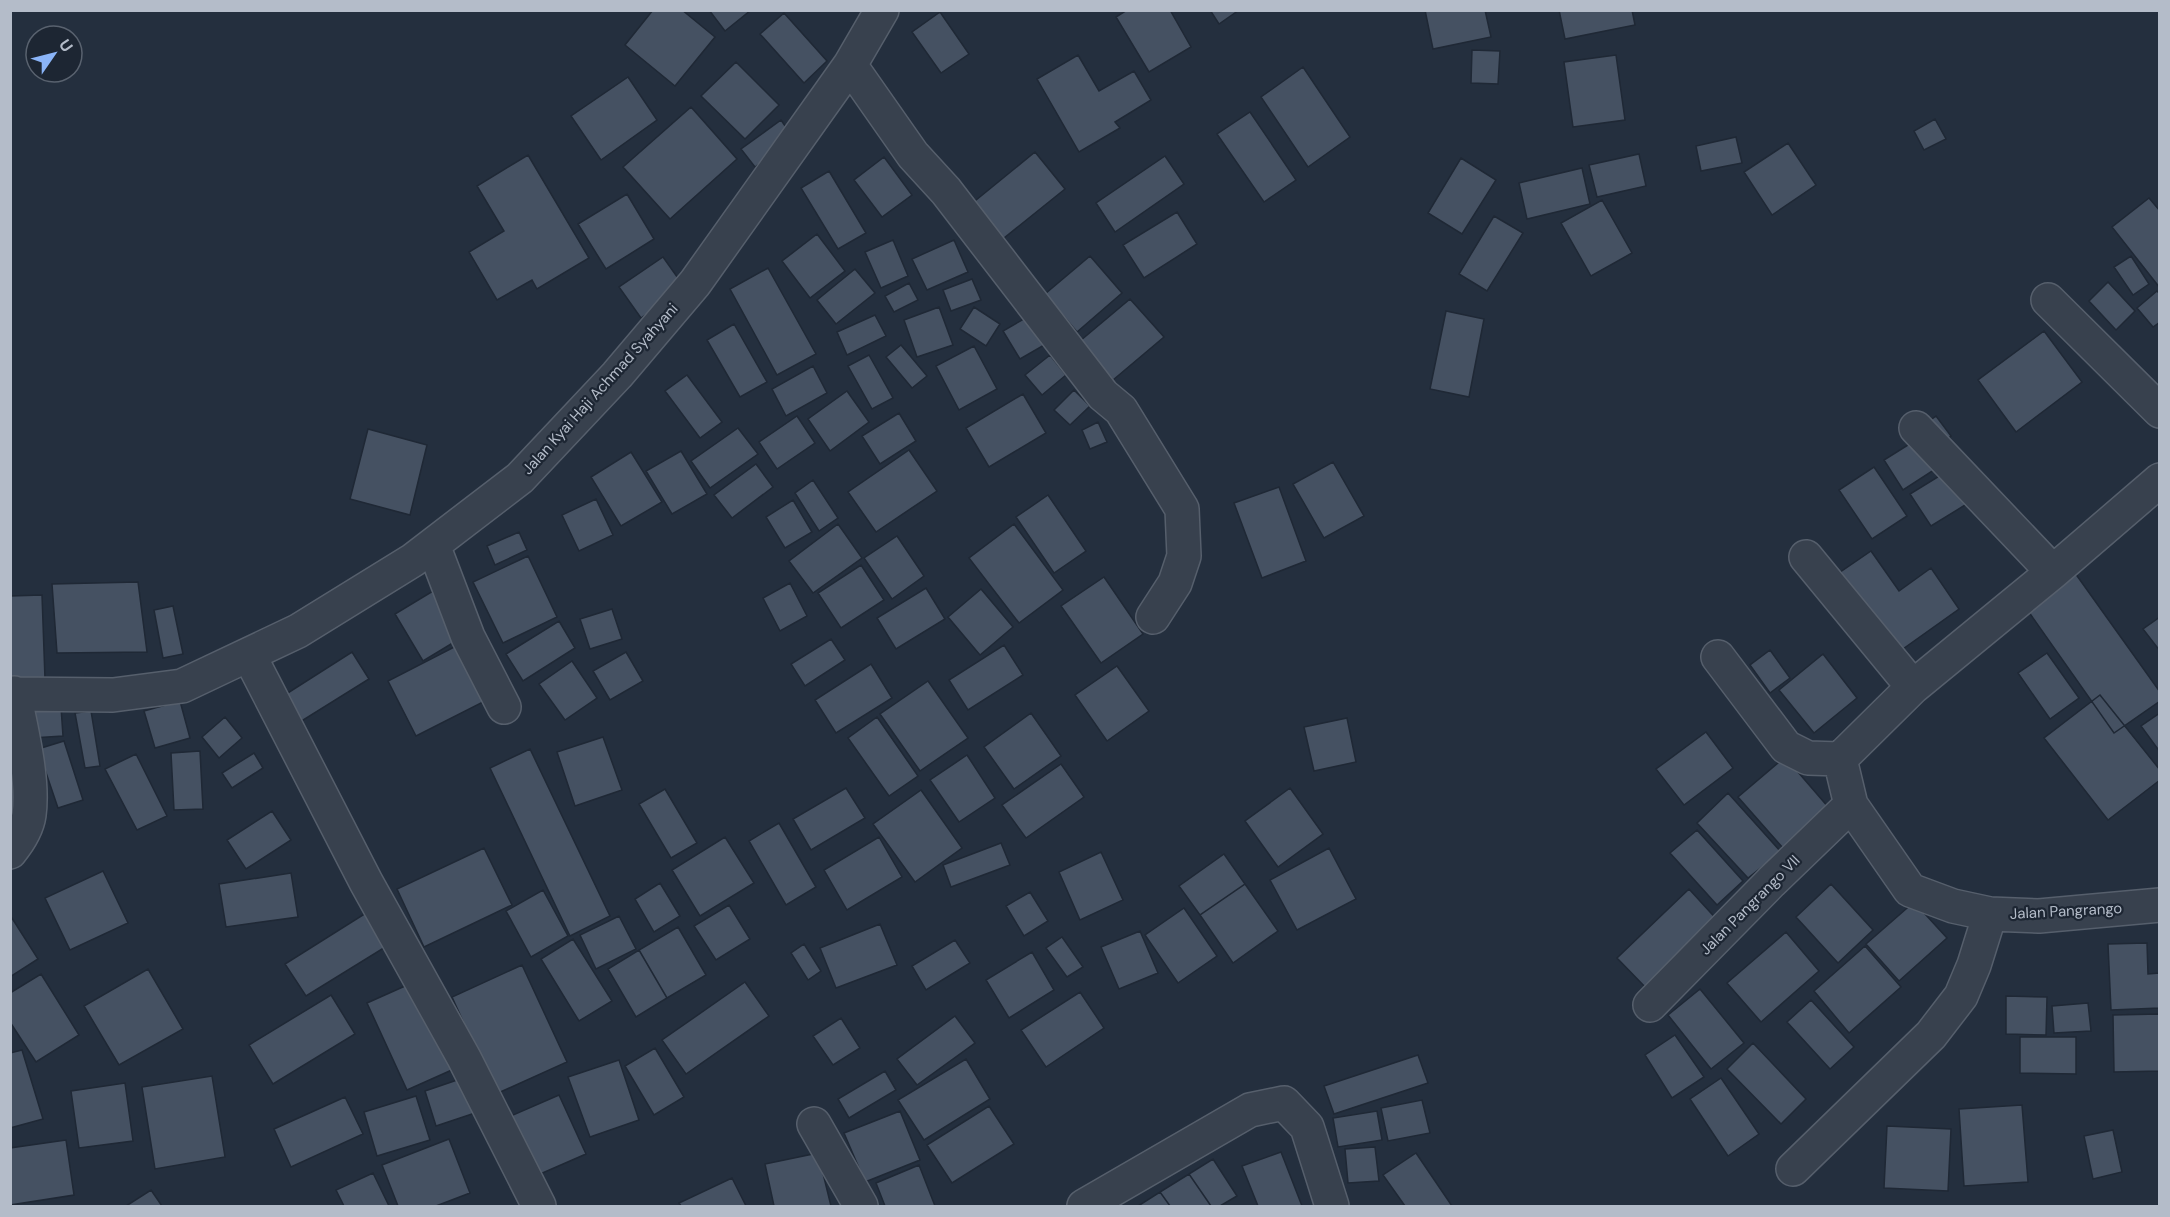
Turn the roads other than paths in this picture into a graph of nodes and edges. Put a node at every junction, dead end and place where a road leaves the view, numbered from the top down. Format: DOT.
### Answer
graph roads {
  1 [pos="882,10"];
  2 [pos="850,65"];
  3 [pos="2048,300"];
  4 [pos="2160,411"];
  5 [pos="1916,428"];
  6 [pos="2155,494"];
  7 [pos="433,545"];
  8 [pos="1806,557"];
  9 [pos="2054,572"];
  10 [pos="1153,617"];
  11 [pos="249,656"];
  12 [pos="1718,657"];
  13 [pos="1913,687"];
  14 [pos="12,694"];
  15 [pos="504,707"];
  16 [pos="1851,748"];
  17 [pos="1851,805"];
  18 [pos="10,852"];
  19 [pos="2160,905"];
  20 [pos="1990,914"];
  21 [pos="1650,1005"];
  22 [pos="814,1124"];
  23 [pos="1793,1168"];
  24 [pos="539,1206"];
  25 [pos="861,1206"];
  26 [pos="1084,1206"];
  27 [pos="1332,1206"];
  1 -- 2 [label="street, Jalan Kyai Haji Achmad Syahyani"];
  2 -- 7 [label="street, Jalan Kyai Haji Achmad Syahyani"];
  2 -- 10 [label="street"];
  3 -- 4 [label="street"];
  5 -- 9 [label="street"];
  6 -- 9 [label="street"];
  7 -- 11 [label="street, Jalan Kyai Haji Achmad Syahyani"];
  7 -- 15 [label="street"];
  8 -- 13 [label="street"];
  9 -- 13 [label="street"];
  11 -- 14 [label="street, Jalan Kyai Haji Achmad Syahyani"];
  11 -- 24 [label="street"];
  12 -- 16 [label="street"];
  13 -- 16 [label="street"];
  14 -- 18 [label="street"];
  16 -- 17 [label="street, Jalan Pangrango"];
  17 -- 20 [label="street, Jalan Pangrango"];
  17 -- 21 [label="street, Jalan Pangrango VII"];
  19 -- 20 [label="street, Jalan Pangrango"];
  20 -- 23 [label="street"];
  22 -- 25 [label="street"];
  26 -- 27 [label="street"];
}
